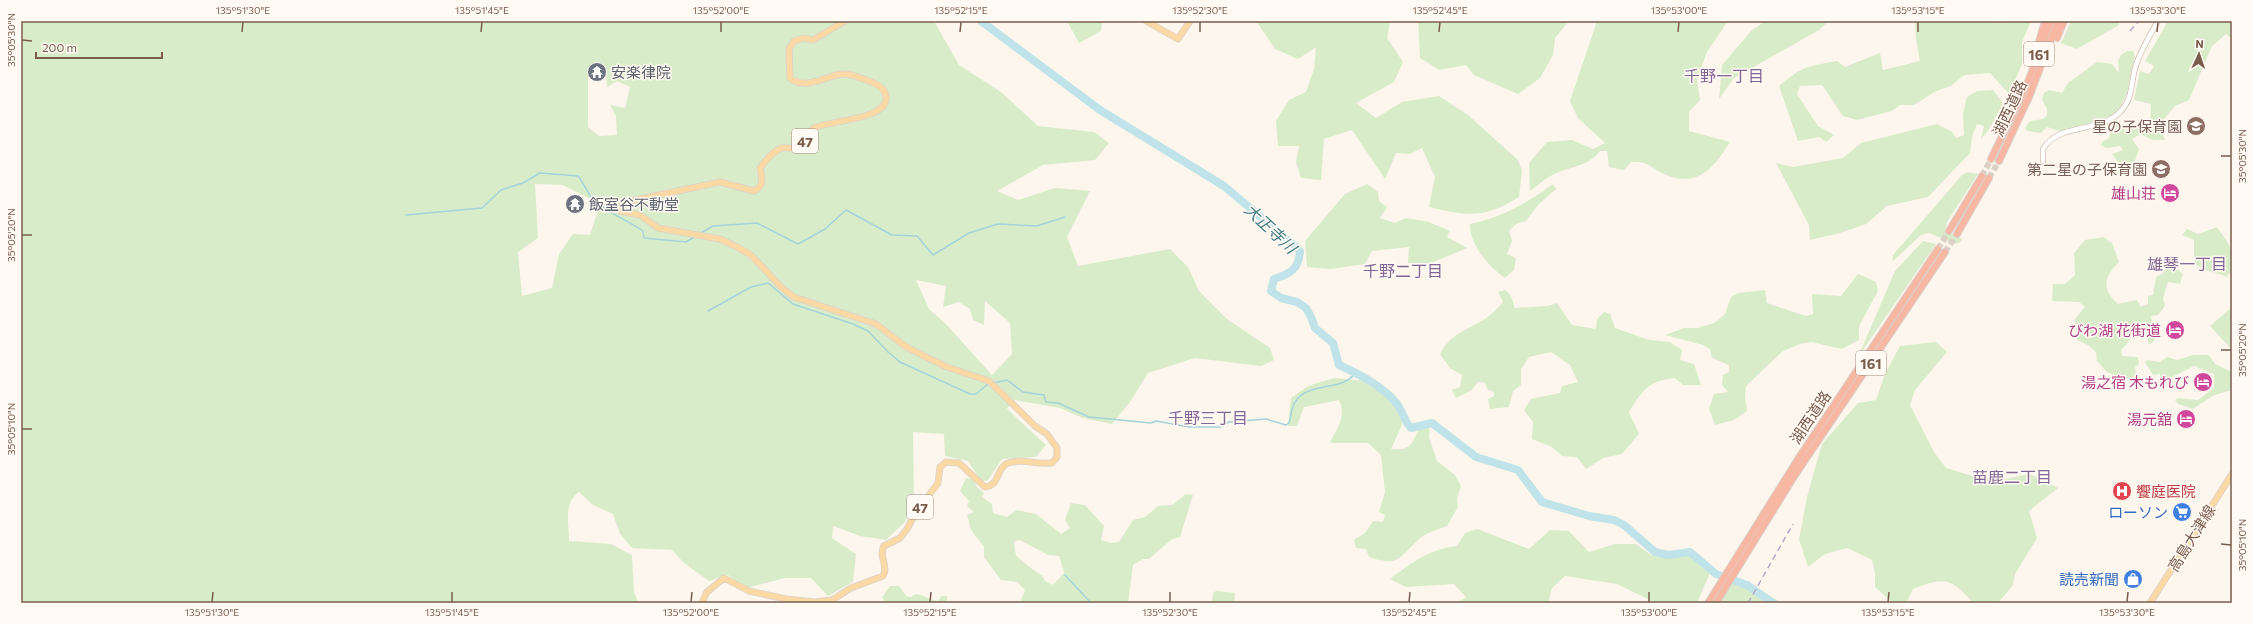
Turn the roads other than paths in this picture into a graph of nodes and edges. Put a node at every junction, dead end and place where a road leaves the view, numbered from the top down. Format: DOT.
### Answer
graph roads {
  1 [pos="845,21"];
  2 [pos="1146,21"];
  3 [pos="1190,21"];
  4 [pos="2045,21"];
  5 [pos="2051,21"];
  6 [pos="2058,21"];
  7 [pos="2064,21"];
  8 [pos="2158,21"];
  9 [pos="2038,76"];
  10 [pos="2026,87"];
  11 [pos="1991,159"];
  12 [pos="1999,161"];
  13 [pos="2043,161"];
  14 [pos="1982,176"];
  15 [pos="1989,178"];
  16 [pos="1949,231"];
  17 [pos="1957,234"];
  18 [pos="1938,248"];
  19 [pos="1945,252"];
  20 [pos="2232,474"];
  21 [pos="702,603"];
  22 [pos="1708,603"];
  23 [pos="1716,603"];
  24 [pos="2150,603"];
  1 -- 21 [label="main road, 47"];
  2 -- 3 [label="main road"];
  4 -- 10 [label="highway"];
  5 -- 10 [label="highway, 湖西道路 / 161"];
  6 -- 9 [label="highway, 湖西道路 / 161"];
  7 -- 9 [label="highway"];
  8 -- 13 [label="street"];
  9 -- 12 [label="highway, 湖西道路 / 161"];
  10 -- 11 [label="highway, 湖西道路 / 161"];
  14 -- 16 [label="highway"];
  15 -- 17 [label="highway"];
  18 -- 22 [label="highway, 湖西道路 / 161"];
  19 -- 23 [label="highway, 湖西道路 / 161"];
  20 -- 24 [label="main road, 高島大津線"];
}
